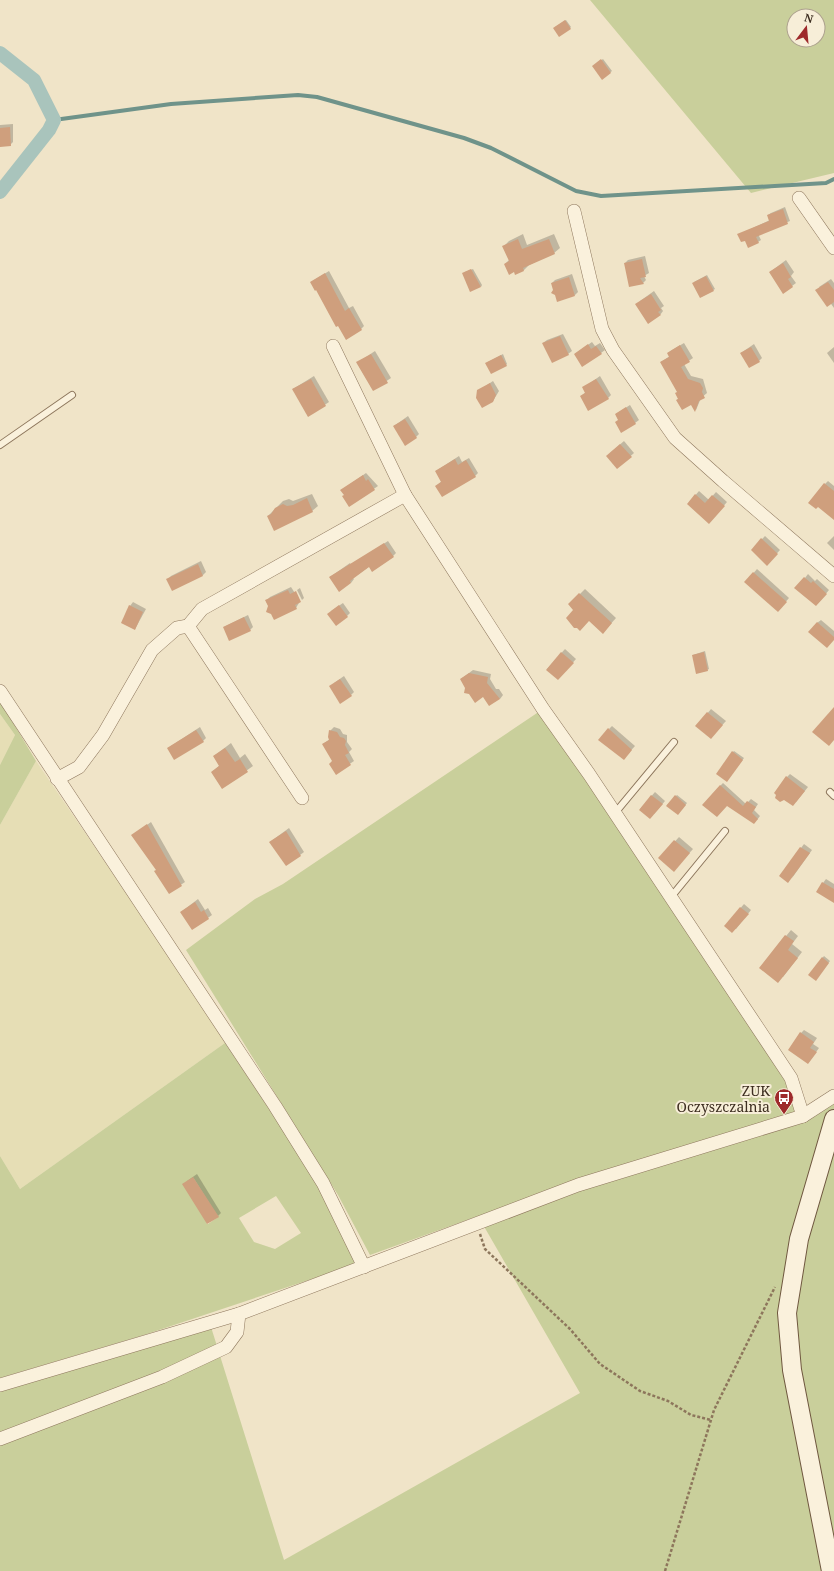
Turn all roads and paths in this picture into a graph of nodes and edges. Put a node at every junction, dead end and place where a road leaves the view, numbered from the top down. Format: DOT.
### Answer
graph roads {
  1 [pos="799,198"];
  2 [pos="574,211"];
  3 [pos="834,248"];
  4 [pos="332,346"];
  5 [pos="72,395"];
  6 [pos="0,444"];
  7 [pos="405,495"];
  8 [pos="834,576"];
  9 [pos="188,626"];
  10 [pos="0,691"];
  11 [pos="674,742"];
  12 [pos="57,779"];
  13 [pos="302,798"];
  14 [pos="615,814"];
  15 [pos="725,831"];
  16 [pos="671,897"];
  17 [pos="834,1096"];
  18 [pos="803,1116"];
  19 [pos="834,1119"];
  20 [pos="476,1224"];
  21 [pos="364,1268"];
  22 [pos="778,1282"];
  23 [pos="239,1314"];
  24 [pos="0,1385"];
  25 [pos="710,1420"];
  26 [pos="0,1439"];
  27 [pos="666,1571"];
  28 [pos="830,1571"];
  1 -- 3 [label="street"];
  2 -- 8 [label="street"];
  4 -- 7 [label="street"];
  5 -- 6 [label="lane"];
  7 -- 9 [label="street"];
  7 -- 14 [label="street"];
  9 -- 12 [label="street"];
  9 -- 13 [label="street"];
  10 -- 12 [label="street"];
  11 -- 14 [label="lane"];
  12 -- 21 [label="street"];
  14 -- 16 [label="street"];
  15 -- 16 [label="lane"];
  16 -- 18 [label="street"];
  17 -- 18 [label="street"];
  18 -- 20 [label="street"];
  19 -- 28 [label="street"];
  20 -- 21 [label="street"];
  20 -- 25 [label="path"];
  21 -- 23 [label="street"];
  22 -- 25 [label="path"];
  23 -- 24 [label="street"];
  23 -- 26 [label="street"];
  25 -- 27 [label="path"];
}
